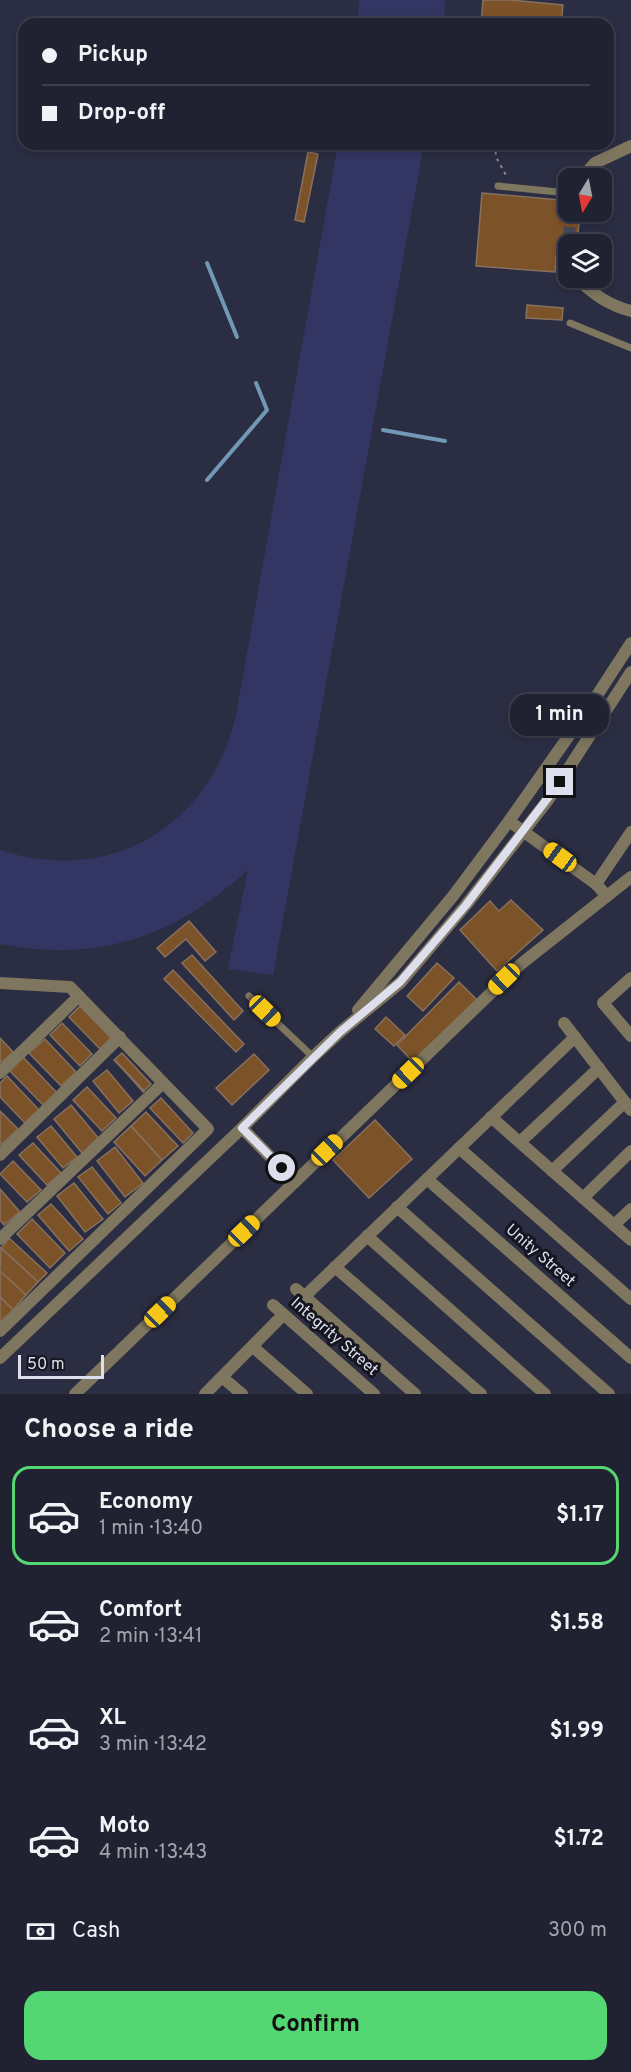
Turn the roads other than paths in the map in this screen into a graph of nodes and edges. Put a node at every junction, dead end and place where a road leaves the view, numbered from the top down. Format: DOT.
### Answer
graph roads {
  1 [pos="631,146"];
  2 [pos="591,168"];
  3 [pos="498,186"];
  4 [pos="558,192"];
  5 [pos="588,288"];
  6 [pos="631,312"];
  7 [pos="570,323"];
  8 [pos="631,348"];
  9 [pos="631,643"];
  10 [pos="631,672"];
  11 [pos="509,821"];
  12 [pos="524,830"];
  13 [pos="631,832"];
  14 [pos="631,877"];
  15 [pos="596,884"];
  16 [pos="606,896"];
  17 [pos="631,978"];
  18 [pos="1,983"];
  19 [pos="80,996"];
  20 [pos="249,996"];
  21 [pos="564,1023"];
  22 [pos="340,1032"];
  23 [pos="631,1036"];
  24 [pos="120,1037"];
  25 [pos="575,1037"];
  26 [pos="313,1057"];
  27 [pos="599,1068"];
  28 [pos="0,1073"];
  29 [pos="163,1083"];
  30 [pos="628,1106"];
  31 [pos="491,1117"];
  32 [pos="242,1128"];
  33 [pos="520,1143"];
  34 [pos="459,1148"];
  35 [pos="631,1151"];
  36 [pos="0,1155"];
  37 [pos="552,1171"];
  38 [pos="427,1179"];
  39 [pos="295,1182"];
  40 [pos="583,1198"];
  41 [pos="397,1207"];
  42 [pos="631,1209"];
  43 [pos="614,1225"];
  44 [pos="367,1236"];
  45 [pos="0,1239"];
  46 [pos="631,1240"];
  47 [pos="334,1267"];
  48 [pos="631,1299"];
  49 [pos="273,1305"];
  50 [pos="283,1315"];
  51 [pos="0,1331"];
  52 [pos="0,1337"];
  53 [pos="253,1347"];
  54 [pos="10,1348"];
  55 [pos="0,1358"];
  56 [pos="631,1358"];
  57 [pos="222,1377"];
  58 [pos="75,1394"];
  59 [pos="206,1394"];
  60 [pos="242,1394"];
  61 [pos="307,1394"];
  62 [pos="374,1394"];
  63 [pos="415,1394"];
  64 [pos="481,1394"];
  65 [pos="545,1394"];
  66 [pos="609,1394"];
  1 -- 2 [label="street"];
  3 -- 4 [label="lane"];
  5 -- 6 [label="street"];
  7 -- 8 [label="lane"];
  9 -- 11 [label="street"];
  10 -- 12 [label="street"];
  11 -- 12 [label="street"];
  11 -- 22 [label="street"];
  12 -- 15 [label="street"];
  12 -- 22 [label="street"];
  13 -- 15 [label="street"];
  14 -- 16 [label="street"];
  15 -- 16 [label="street"];
  16 -- 39 [label="street"];
  17 -- 23 [label="street"];
  18 -- 19 [label="street"];
  19 -- 24 [label="street"];
  19 -- 28 [label="street"];
  20 -- 26 [label="lane"];
  21 -- 25 [label="street"];
  22 -- 26 [label="street"];
  24 -- 29 [label="street"];
  24 -- 36 [label="street"];
  25 -- 27 [label="street"];
  25 -- 31 [label="street"];
  26 -- 32 [label="street"];
  27 -- 30 [label="street"];
  27 -- 33 [label="street"];
  29 -- 45 [label="street"];
  29 -- 51 [label="street"];
  30 -- 37 [label="street"];
  31 -- 33 [label="street"];
  31 -- 34 [label="street"];
  32 -- 39 [label="street"];
  32 -- 54 [label="street"];
  33 -- 37 [label="street"];
  34 -- 38 [label="street"];
  34 -- 48 [label="street"];
  35 -- 40 [label="street"];
  37 -- 40 [label="street"];
  38 -- 41 [label="street"];
  38 -- 56 [label="street, Unity Street"];
  39 -- 58 [label="street"];
  40 -- 43 [label="street"];
  41 -- 44 [label="street"];
  41 -- 66 [label="street"];
  42 -- 43 [label="street"];
  43 -- 46 [label="street"];
  44 -- 47 [label="street"];
  44 -- 65 [label="street"];
  47 -- 63 [label="street"];
  47 -- 64 [label="street"];
  49 -- 50 [label="street, Integrity Street"];
  50 -- 53 [label="street"];
  50 -- 62 [label="street, Integrity Street"];
  52 -- 54 [label="street"];
  53 -- 57 [label="street"];
  53 -- 61 [label="street"];
  54 -- 55 [label="street"];
  57 -- 59 [label="street"];
  57 -- 60 [label="street"];
}
